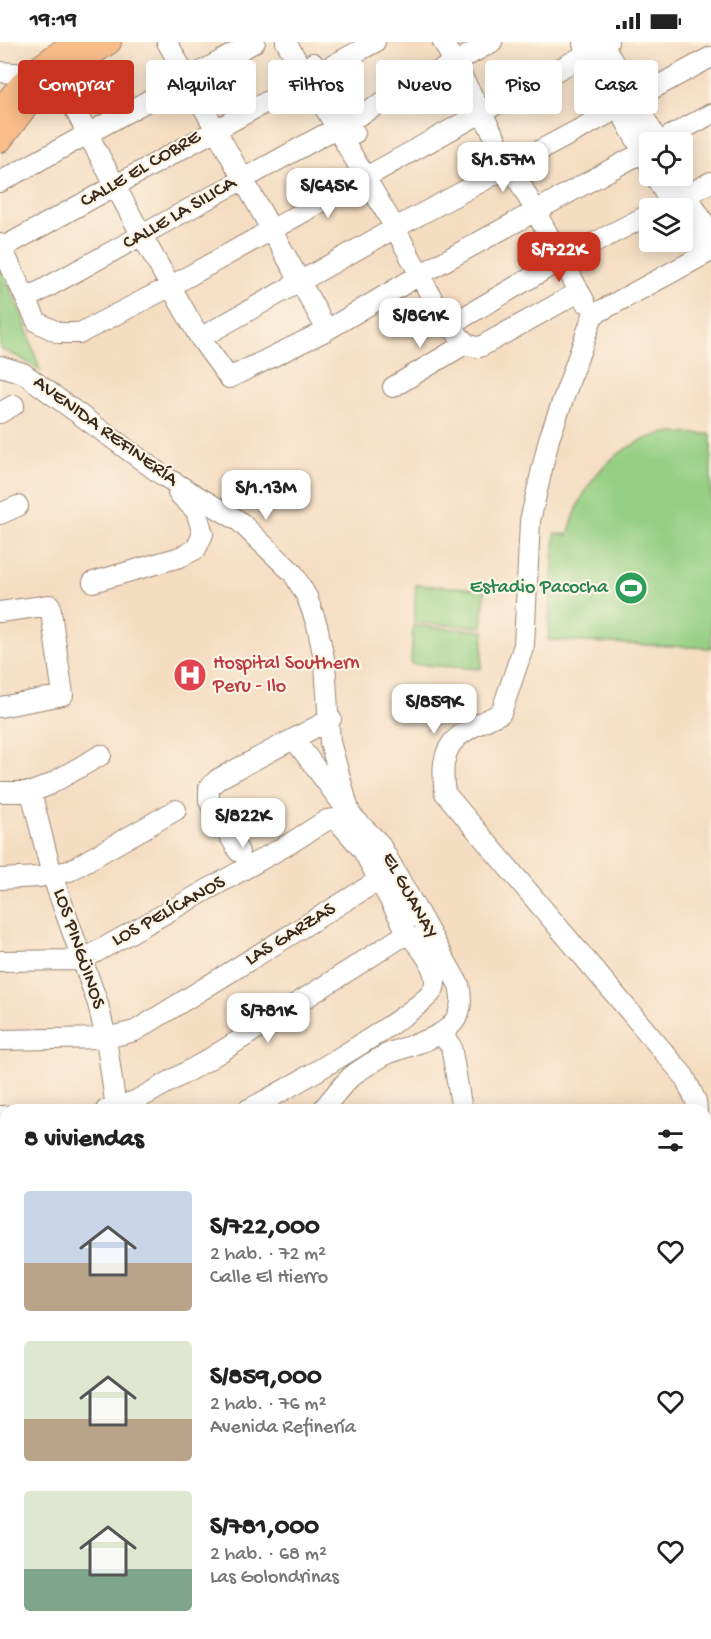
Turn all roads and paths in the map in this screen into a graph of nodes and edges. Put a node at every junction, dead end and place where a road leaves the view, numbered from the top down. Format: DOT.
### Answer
graph roads {
  1 [pos="75,42"];
  2 [pos="108,42"];
  3 [pos="167,42"];
  4 [pos="255,42"];
  5 [pos="286,42"];
  6 [pos="301,42"];
  7 [pos="375,42"];
  8 [pos="443,42"];
  9 [pos="492,42"];
  10 [pos="596,45"];
  11 [pos="711,57"];
  12 [pos="50,60"];
  13 [pos="81,60"];
  14 [pos="176,60"];
  15 [pos="221,60"];
  16 [pos="301,60"];
  17 [pos="308,60"];
  18 [pos="343,60"];
  19 [pos="453,60"];
  20 [pos="460,60"];
  21 [pos="604,60"];
  22 [pos="0,72"];
  23 [pos="18,73"];
  24 [pos="658,86"];
  25 [pos="18,89"];
  26 [pos="473,96"];
  27 [pos="268,100"];
  28 [pos="146,101"];
  29 [pos="376,106"];
  30 [pos="0,110"];
  31 [pos="481,111"];
  32 [pos="20,114"];
  33 [pos="78,114"];
  34 [pos="205,114"];
  35 [pos="336,114"];
  36 [pos="608,114"];
  37 [pos="632,114"];
  38 [pos="711,114"];
  39 [pos="342,125"];
  40 [pos="213,129"];
  41 [pos="88,132"];
  42 [pos="642,132"];
  43 [pos="682,132"];
  44 [pos="0,140"];
  45 [pos="639,157"];
  46 [pos="511,167"];
  47 [pos="371,174"];
  48 [pos="243,178"];
  49 [pos="0,182"];
  50 [pos="711,182"];
  51 [pos="116,185"];
  52 [pos="683,198"];
  53 [pos="534,211"];
  54 [pos="639,220"];
  55 [pos="693,220"];
  56 [pos="401,225"];
  57 [pos="272,229"];
  58 [pos="142,236"];
  59 [pos="693,239"];
  60 [pos="711,241"];
  61 [pos="1,246"];
  62 [pos="711,250"];
  63 [pos="561,260"];
  64 [pos="426,272"];
  65 [pos="301,281"];
  66 [pos="171,286"];
  67 [pos="579,292"];
  68 [pos="26,299"];
  69 [pos="593,315"];
  70 [pos="452,324"];
  71 [pos="327,330"];
  72 [pos="200,338"];
  73 [pos="465,344"];
  74 [pos="0,366"];
  75 [pos="393,387"];
  76 [pos="162,475"];
  77 [pos="93,582"];
  78 [pos="0,612"];
  79 [pos="0,707"];
  80 [pos="331,719"];
  81 [pos="294,739"];
  82 [pos="101,755"];
  83 [pos="0,792"];
  84 [pos="31,792"];
  85 [pos="176,810"];
  86 [pos="350,813"];
  87 [pos="239,852"];
  88 [pos="52,875"];
  89 [pos="0,879"];
  90 [pos="379,880"];
  91 [pos="404,933"];
  92 [pos="82,960"];
  93 [pos="0,961"];
  94 [pos="441,1034"];
  95 [pos="106,1038"];
  96 [pos="0,1040"];
  97 [pos="111,1104"];
  98 [pos="126,1104"];
  99 [pos="257,1104"];
  100 [pos="327,1104"];
  101 [pos="461,1104"];
  102 [pos="696,1104"];
  1 -- 12 [label="main road"];
  2 -- 13 [label="main road"];
  3 -- 14 [label="street"];
  4 -- 15 [label="street"];
  5 -- 16 [label="street"];
  6 -- 17 [label="street"];
  7 -- 18 [label="street, CALLE EL COBRE"];
  8 -- 19 [label="street"];
  9 -- 20 [label="street, CALLE LA SILICA"];
  10 -- 21 [label="street"];
  10 -- 31 [label="street"];
  11 -- 24 [label="street"];
  22 -- 23 [label="street"];
  25 -- 30 [label="main road"];
  26 -- 31 [label="street"];
  27 -- 40 [label="street, CALLE EL COBRE"];
  28 -- 41 [label="street"];
  29 -- 39 [label="street, CALLE LA SILICA"];
  31 -- 46 [label="street"];
  31 -- 47 [label="street"];
  32 -- 44 [label="main road"];
  33 -- 41 [label="street"];
  34 -- 40 [label="street"];
  35 -- 39 [label="street"];
  36 -- 46 [label="street"];
  37 -- 42 [label="street"];
  38 -- 43 [label="street"];
  39 -- 47 [label="street"];
  39 -- 48 [label="street, CALLE LA SILICA"];
  40 -- 48 [label="street"];
  40 -- 51 [label="street, CALLE EL COBRE"];
  41 -- 49 [label="street"];
  41 -- 51 [label="street"];
  45 -- 53 [label="street"];
  46 -- 53 [label="street"];
  46 -- 56 [label="street"];
  47 -- 56 [label="street"];
  47 -- 57 [label="street"];
  48 -- 57 [label="street"];
  48 -- 58 [label="street, CALLE LA SILICA"];
  50 -- 52 [label="street"];
  51 -- 58 [label="street"];
  51 -- 61 [label="street, CALLE EL COBRE"];
  53 -- 63 [label="street"];
  53 -- 64 [label="street"];
  54 -- 63 [label="street"];
  55 -- 60 [label="street"];
  56 -- 64 [label="street"];
  56 -- 65 [label="street"];
  57 -- 65 [label="street"];
  57 -- 66 [label="street"];
  58 -- 66 [label="street"];
  58 -- 68 [label="street, CALLE LA SILICA"];
  59 -- 62 [label="street"];
  61 -- 68 [label="street"];
  62 -- 69 [label="street"];
  63 -- 67 [label="street"];
  63 -- 70 [label="street"];
  64 -- 70 [label="street"];
  64 -- 71 [label="street"];
  65 -- 71 [label="street"];
  65 -- 72 [label="street"];
  66 -- 68 [label="street"];
  66 -- 72 [label="street"];
  67 -- 69 [label="street"];
  67 -- 73 [label="street"];
  69 -- 102 [label="street"];
  70 -- 73 [label="street"];
  71 -- 72 [label="street"];
  73 -- 75 [label="street"];
  74 -- 76 [label="street, AVENIDA REFINERÍA"];
  76 -- 77 [label="street"];
  76 -- 80 [label="street, AVENIDA REFINERÍA"];
  78 -- 79 [label="street"];
  80 -- 81 [label="street"];
  80 -- 86 [label="street, AVENIDA REFINERÍA"];
  81 -- 86 [label="street, EL GUANAY"];
  81 -- 87 [label="street"];
  82 -- 84 [label="street"];
  83 -- 84 [label="street"];
  84 -- 88 [label="street, LOS PINGÜINOS"];
  85 -- 88 [label="street"];
  86 -- 94 [label="street, EL GUANAY"];
  88 -- 89 [label="street"];
  88 -- 92 [label="street, LOS PINGÜINOS"];
  90 -- 91 [label="street, LOS PELÍCANOS"];
  90 -- 92 [label="street, LOS PELÍCANOS"];
  90 -- 95 [label="street, LAS GARZAS"];
  91 -- 98 [label="street"];
  91 -- 99 [label="street, LOS PELÍCANOS"];
  92 -- 93 [label="street, LOS PELÍCANOS"];
  92 -- 95 [label="street, LOS PINGÜINOS"];
  94 -- 100 [label="street"];
  94 -- 101 [label="street"];
  95 -- 96 [label="street, LAS GARZAS"];
  95 -- 97 [label="street, LOS PINGÜINOS"];
}
